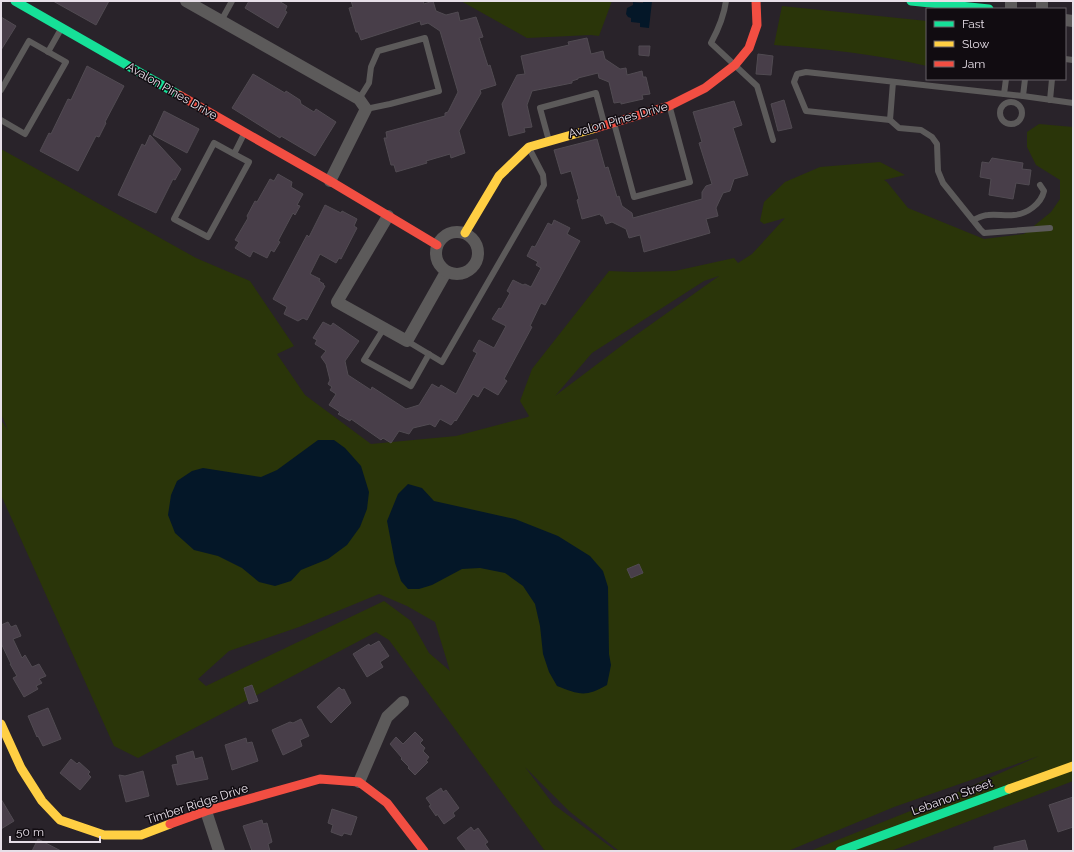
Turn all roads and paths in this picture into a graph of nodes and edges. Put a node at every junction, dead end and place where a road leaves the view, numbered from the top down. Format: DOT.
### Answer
graph roads {
  1 [pos="16,1"];
  2 [pos="186,1"];
  3 [pos="232,1"];
  4 [pos="726,1"];
  5 [pos="756,1"];
  6 [pos="911,1"];
  7 [pos="979,8"];
  8 [pos="221,21"];
  9 [pos="62,28"];
  10 [pos="48,52"];
  11 [pos="735,65"];
  12 [pos="1006,80"];
  13 [pos="1025,80"];
  14 [pos="1052,80"];
  15 [pos="893,82"];
  16 [pos="1,90"];
  17 [pos="1004,94"];
  18 [pos="1014,95"];
  19 [pos="1023,96"];
  20 [pos="1050,100"];
  21 [pos="1013,103"];
  22 [pos="1073,103"];
  23 [pos="363,104"];
  24 [pos="669,106"];
  25 [pos="1,120"];
  26 [pos="890,120"];
  27 [pos="609,123"];
  28 [pos="245,133"];
  29 [pos="549,140"];
  30 [pos="773,140"];
  31 [pos="529,147"];
  32 [pos="234,154"];
  33 [pos="330,181"];
  34 [pos="1040,185"];
  35 [pos="388,216"];
  36 [pos="973,220"];
  37 [pos="1050,228"];
  38 [pos="465,233"];
  39 [pos="437,245"];
  40 [pos="446,272"];
  41 [pos="384,328"];
  42 [pos="407,341"];
  43 [pos="429,354"];
  44 [pos="403,702"];
  45 [pos="1,724"];
  46 [pos="1073,766"];
  47 [pos="359,782"];
  48 [pos="206,811"];
  49 [pos="219,851"];
  50 [pos="424,851"];
  51 [pos="840,851"];
  1 -- 9 [label="street, Avalon Pines Drive"];
  2 -- 8 [label="street"];
  3 -- 8 [label="lane"];
  4 -- 11 [label="lane"];
  5 -- 11 [label="street, Avalon Pines Drive"];
  6 -- 7 [label="street"];
  8 -- 23 [label="street"];
  9 -- 10 [label="lane"];
  9 -- 28 [label="street, Avalon Pines Drive"];
  10 -- 16 [label="lane"];
  10 -- 25 [label="lane"];
  11 -- 24 [label="street, Avalon Pines Drive"];
  11 -- 30 [label="lane"];
  12 -- 17 [label="lane"];
  13 -- 19 [label="lane"];
  14 -- 20 [label="lane"];
  15 -- 17 [label="lane"];
  15 -- 26 [label="lane"];
  15 -- 26 [label="lane"];
  17 -- 18 [label="lane"];
  18 -- 19 [label="lane"];
  18 -- 21 [label="lane"];
  19 -- 20 [label="lane"];
  20 -- 22 [label="lane"];
  23 -- 23 [label="lane"];
  23 -- 33 [label="street"];
  24 -- 27 [label="street, Avalon Pines Drive"];
  24 -- 27 [label="lane"];
  26 -- 36 [label="lane"];
  27 -- 29 [label="street, Avalon Pines Drive"];
  27 -- 29 [label="lane"];
  28 -- 32 [label="lane"];
  28 -- 33 [label="street, Avalon Pines Drive"];
  29 -- 31 [label="street, Avalon Pines Drive"];
  31 -- 38 [label="street, Avalon Pines Drive"];
  31 -- 43 [label="lane"];
  32 -- 32 [label="lane"];
  33 -- 35 [label="street, Avalon Pines Drive"];
  34 -- 36 [label="lane"];
  35 -- 39 [label="street, Avalon Pines Drive"];
  35 -- 41 [label="street"];
  36 -- 37 [label="lane"];
  38 -- 39 [label="street"];
  38 -- 40 [label="street"];
  39 -- 40 [label="street"];
  40 -- 42 [label="street"];
  41 -- 42 [label="street"];
  41 -- 43 [label="lane"];
  42 -- 43 [label="lane"];
  44 -- 47 [label="street"];
  45 -- 48 [label="street, Timber Ridge Drive"];
  46 -- 51 [label="street, Lebanon Street"];
  47 -- 48 [label="street, Timber Ridge Drive"];
  47 -- 50 [label="street"];
  48 -- 49 [label="street"];
}
